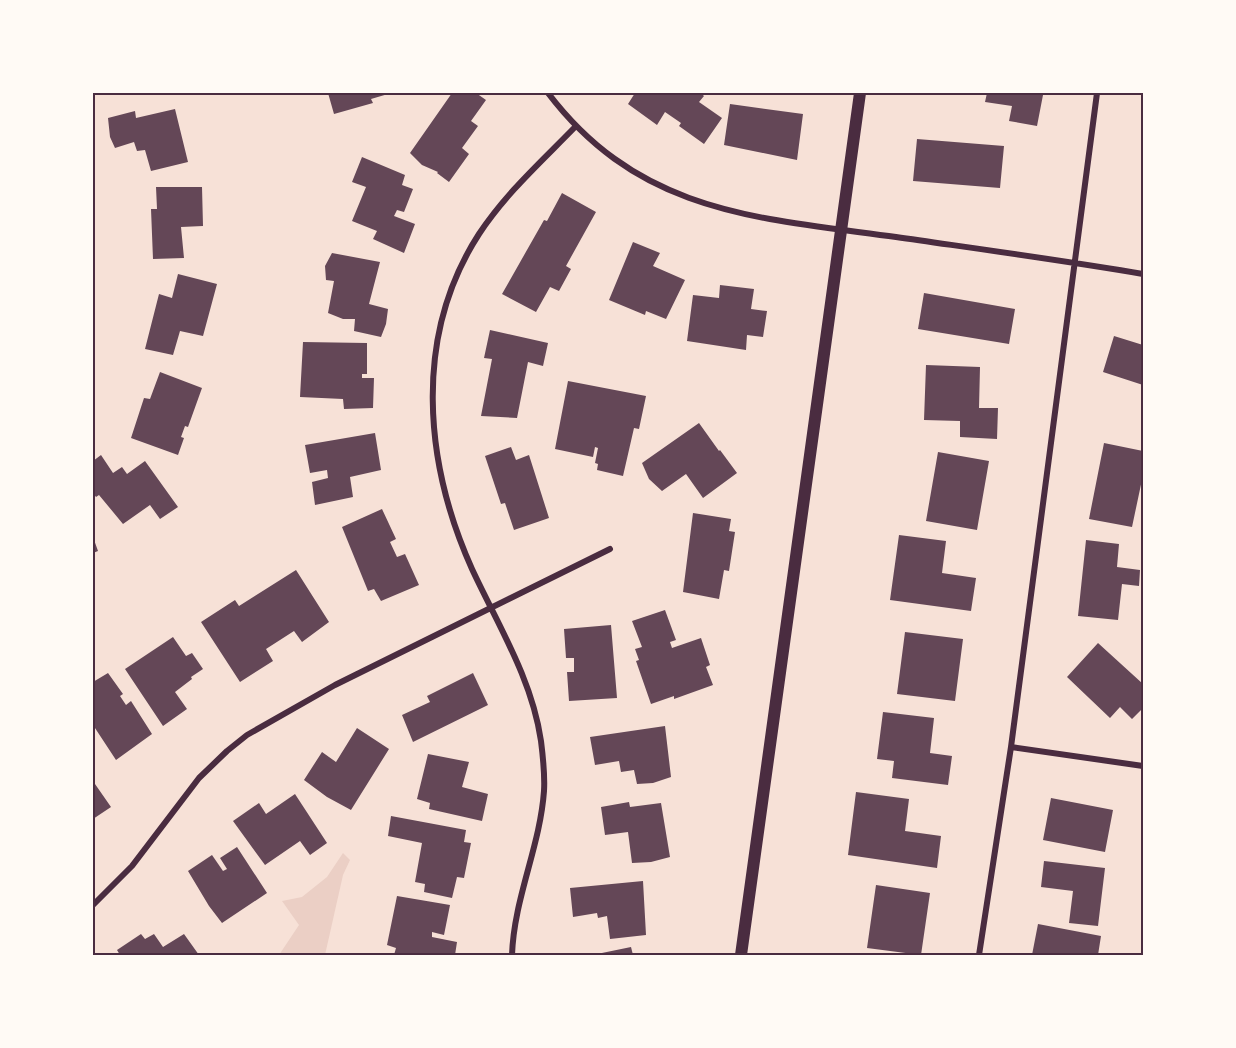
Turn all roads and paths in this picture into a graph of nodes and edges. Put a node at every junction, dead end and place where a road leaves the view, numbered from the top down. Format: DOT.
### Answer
graph roads {
  1 [pos="548,93"];
  2 [pos="860,93"];
  3 [pos="1097,93"];
  4 [pos="576,126"];
  5 [pos="841,230"];
  6 [pos="1074,263"];
  7 [pos="1143,274"];
  8 [pos="610,549"];
  9 [pos="490,607"];
  10 [pos="1011,747"];
  11 [pos="1143,766"];
  12 [pos="93,905"];
  13 [pos="512,955"];
  14 [pos="741,955"];
  15 [pos="980,955"];
  1 -- 4 [label="street"];
  2 -- 5 [label="main road"];
  3 -- 6 [label="street"];
  4 -- 5 [label="street"];
  4 -- 9 [label="street"];
  5 -- 6 [label="street"];
  5 -- 14 [label="main road"];
  6 -- 7 [label="street"];
  6 -- 10 [label="street"];
  8 -- 9 [label="street"];
  9 -- 12 [label="street"];
  9 -- 13 [label="street"];
  10 -- 11 [label="street"];
  10 -- 15 [label="street"];
}
